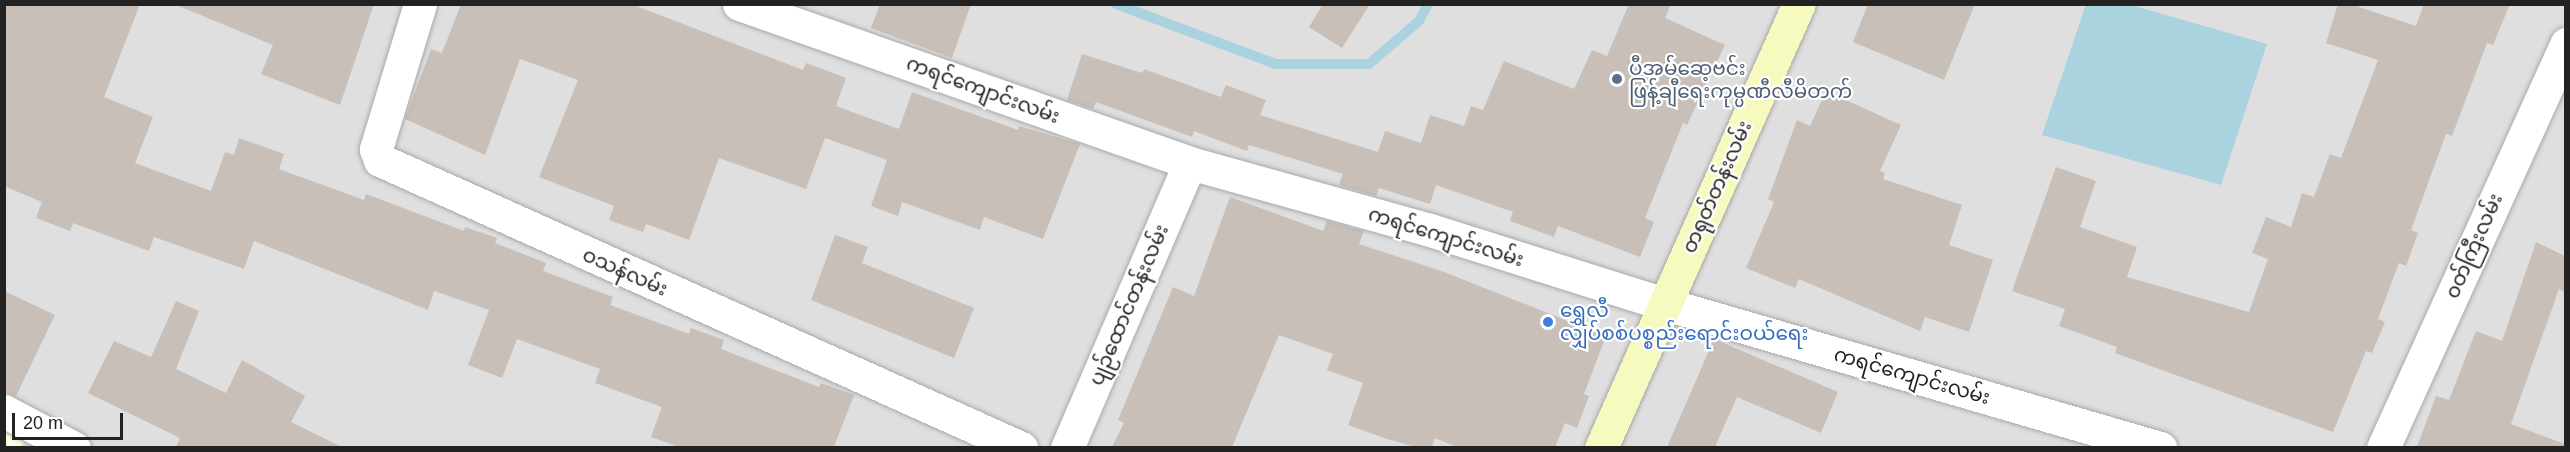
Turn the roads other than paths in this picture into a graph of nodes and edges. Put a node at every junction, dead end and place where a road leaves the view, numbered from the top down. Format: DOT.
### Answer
graph roads {
  1 [pos="420,4"];
  2 [pos="739,4"];
  3 [pos="1798,4"];
  4 [pos="2565,44"];
  5 [pos="1190,164"];
  6 [pos="1665,304"];
  7 [pos="4,411"];
  8 [pos="74,447"];
  9 [pos="1021,447"];
  10 [pos="1067,447"];
  11 [pos="1601,447"];
  12 [pos="2160,447"];
  13 [pos="2383,447"];
  1 -- 9 [label="street, ဝသန်လမ်း"];
  2 -- 5 [label="street, ကရင်ကျောင်းလမ်း"];
  3 -- 6 [label="street, တရုတ်တန်းလမ်း"];
  4 -- 13 [label="street, ၀တ်ကြီးလမ်း"];
  5 -- 6 [label="street, ကရင်ကျောင်းလမ်း"];
  5 -- 10 [label="street, ပျဉ်ထောင်တန်းလမ်း"];
  6 -- 11 [label="street, တရုတ်တန်းလမ်း"];
  6 -- 12 [label="street, ကရင်ကျောင်းလမ်း"];
  7 -- 8 [label="street"];
}
